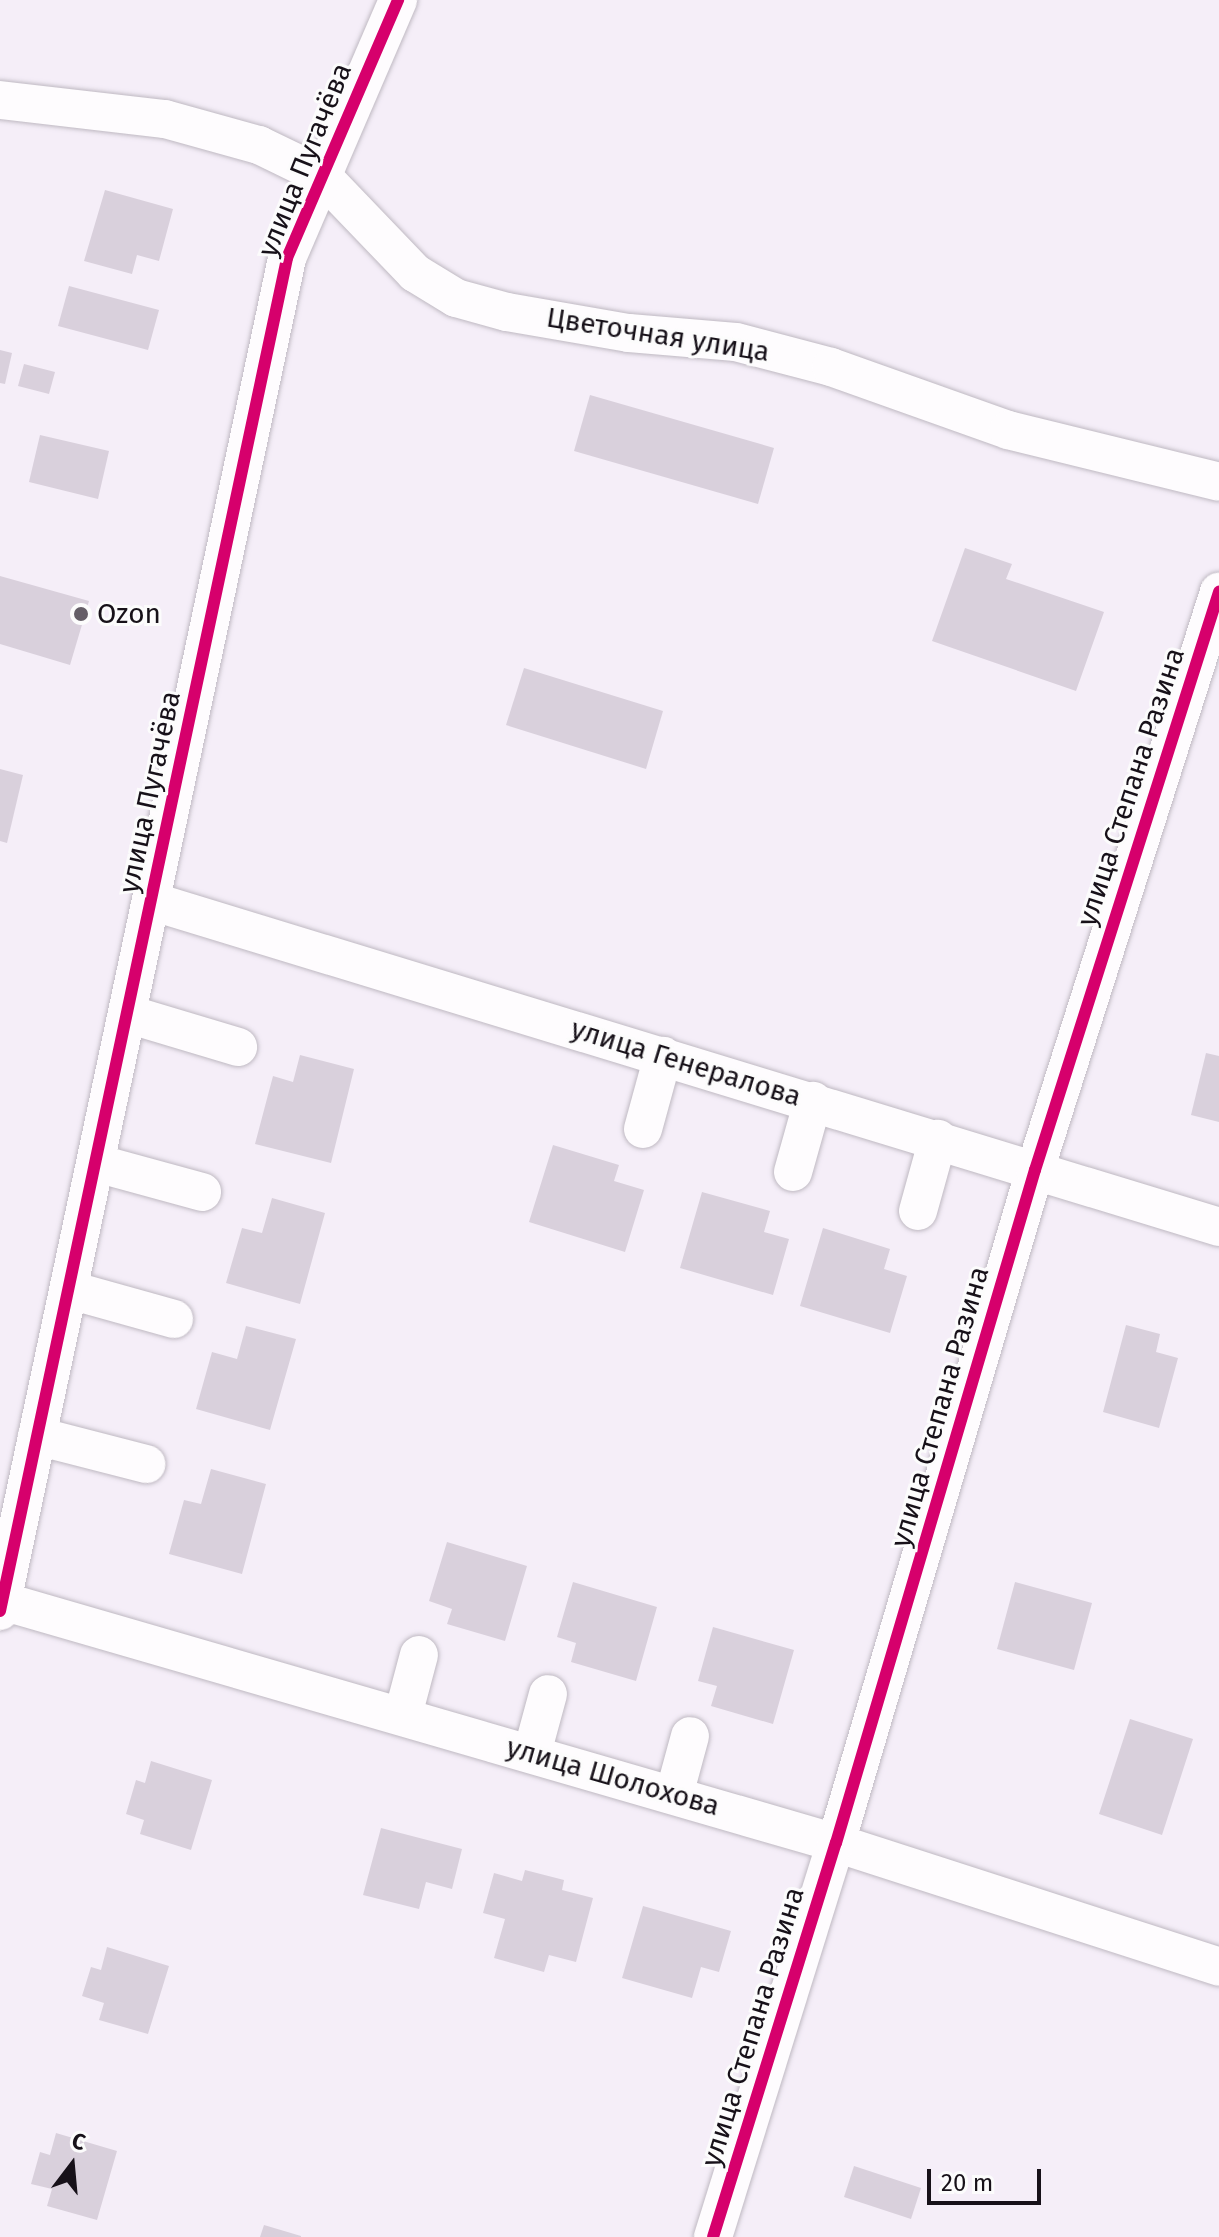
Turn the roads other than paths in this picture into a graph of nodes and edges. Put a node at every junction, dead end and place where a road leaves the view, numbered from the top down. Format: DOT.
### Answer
graph roads {
  1 [pos="398,0"];
  2 [pos="0,100"];
  3 [pos="321,175"];
  4 [pos="1219,482"];
  5 [pos="1219,592"];
  6 [pos="151,901"];
  7 [pos="128,1014"];
  8 [pos="238,1047"];
  9 [pos="663,1056"];
  10 [pos="813,1101"];
  11 [pos="643,1129"];
  12 [pos="938,1139"];
  13 [pos="96,1163"];
  14 [pos="1035,1170"];
  15 [pos="793,1172"];
  16 [pos="202,1192"];
  17 [pos="918,1211"];
  18 [pos="1219,1227"];
  19 [pos="70,1290"];
  20 [pos="174,1319"];
  21 [pos="37,1436"];
  22 [pos="146,1464"];
  23 [pos="1,1606"];
  24 [pos="419,1655"];
  25 [pos="548,1694"];
  26 [pos="403,1715"];
  27 [pos="690,1736"];
  28 [pos="532,1753"];
  29 [pos="674,1795"];
  30 [pos="836,1843"];
  31 [pos="1219,1967"];
  32 [pos="713,2237"];
  1 -- 3 [label="street, улица Пугачёва"];
  2 -- 3 [label="street"];
  3 -- 4 [label="street, Цветочная улица"];
  3 -- 6 [label="street, улица Пугачёва"];
  5 -- 14 [label="street, улица Степана Разина"];
  6 -- 7 [label="street, улица Пугачёва"];
  6 -- 9 [label="street, улица Генералова"];
  7 -- 8 [label="street"];
  7 -- 13 [label="street, улица Пугачёва"];
  9 -- 10 [label="street, улица Генералова"];
  9 -- 11 [label="street"];
  10 -- 12 [label="street, улица Генералова"];
  10 -- 15 [label="street"];
  12 -- 14 [label="street, улица Генералова"];
  12 -- 17 [label="street"];
  13 -- 16 [label="street"];
  13 -- 19 [label="street, улица Пугачёва"];
  14 -- 18 [label="street, улица Генералова"];
  14 -- 30 [label="street, улица Степана Разина"];
  19 -- 20 [label="street"];
  19 -- 21 [label="street, улица Пугачёва"];
  21 -- 22 [label="street"];
  21 -- 23 [label="street, улица Пугачёва"];
  23 -- 26 [label="street, улица Шолохова"];
  24 -- 26 [label="street"];
  25 -- 28 [label="street"];
  26 -- 28 [label="street, улица Шолохова"];
  27 -- 29 [label="street"];
  28 -- 29 [label="street, улица Шолохова"];
  29 -- 30 [label="street, улица Шолохова"];
  30 -- 31 [label="street, улица Шолохова"];
  30 -- 32 [label="street, улица Степана Разина"];
}
